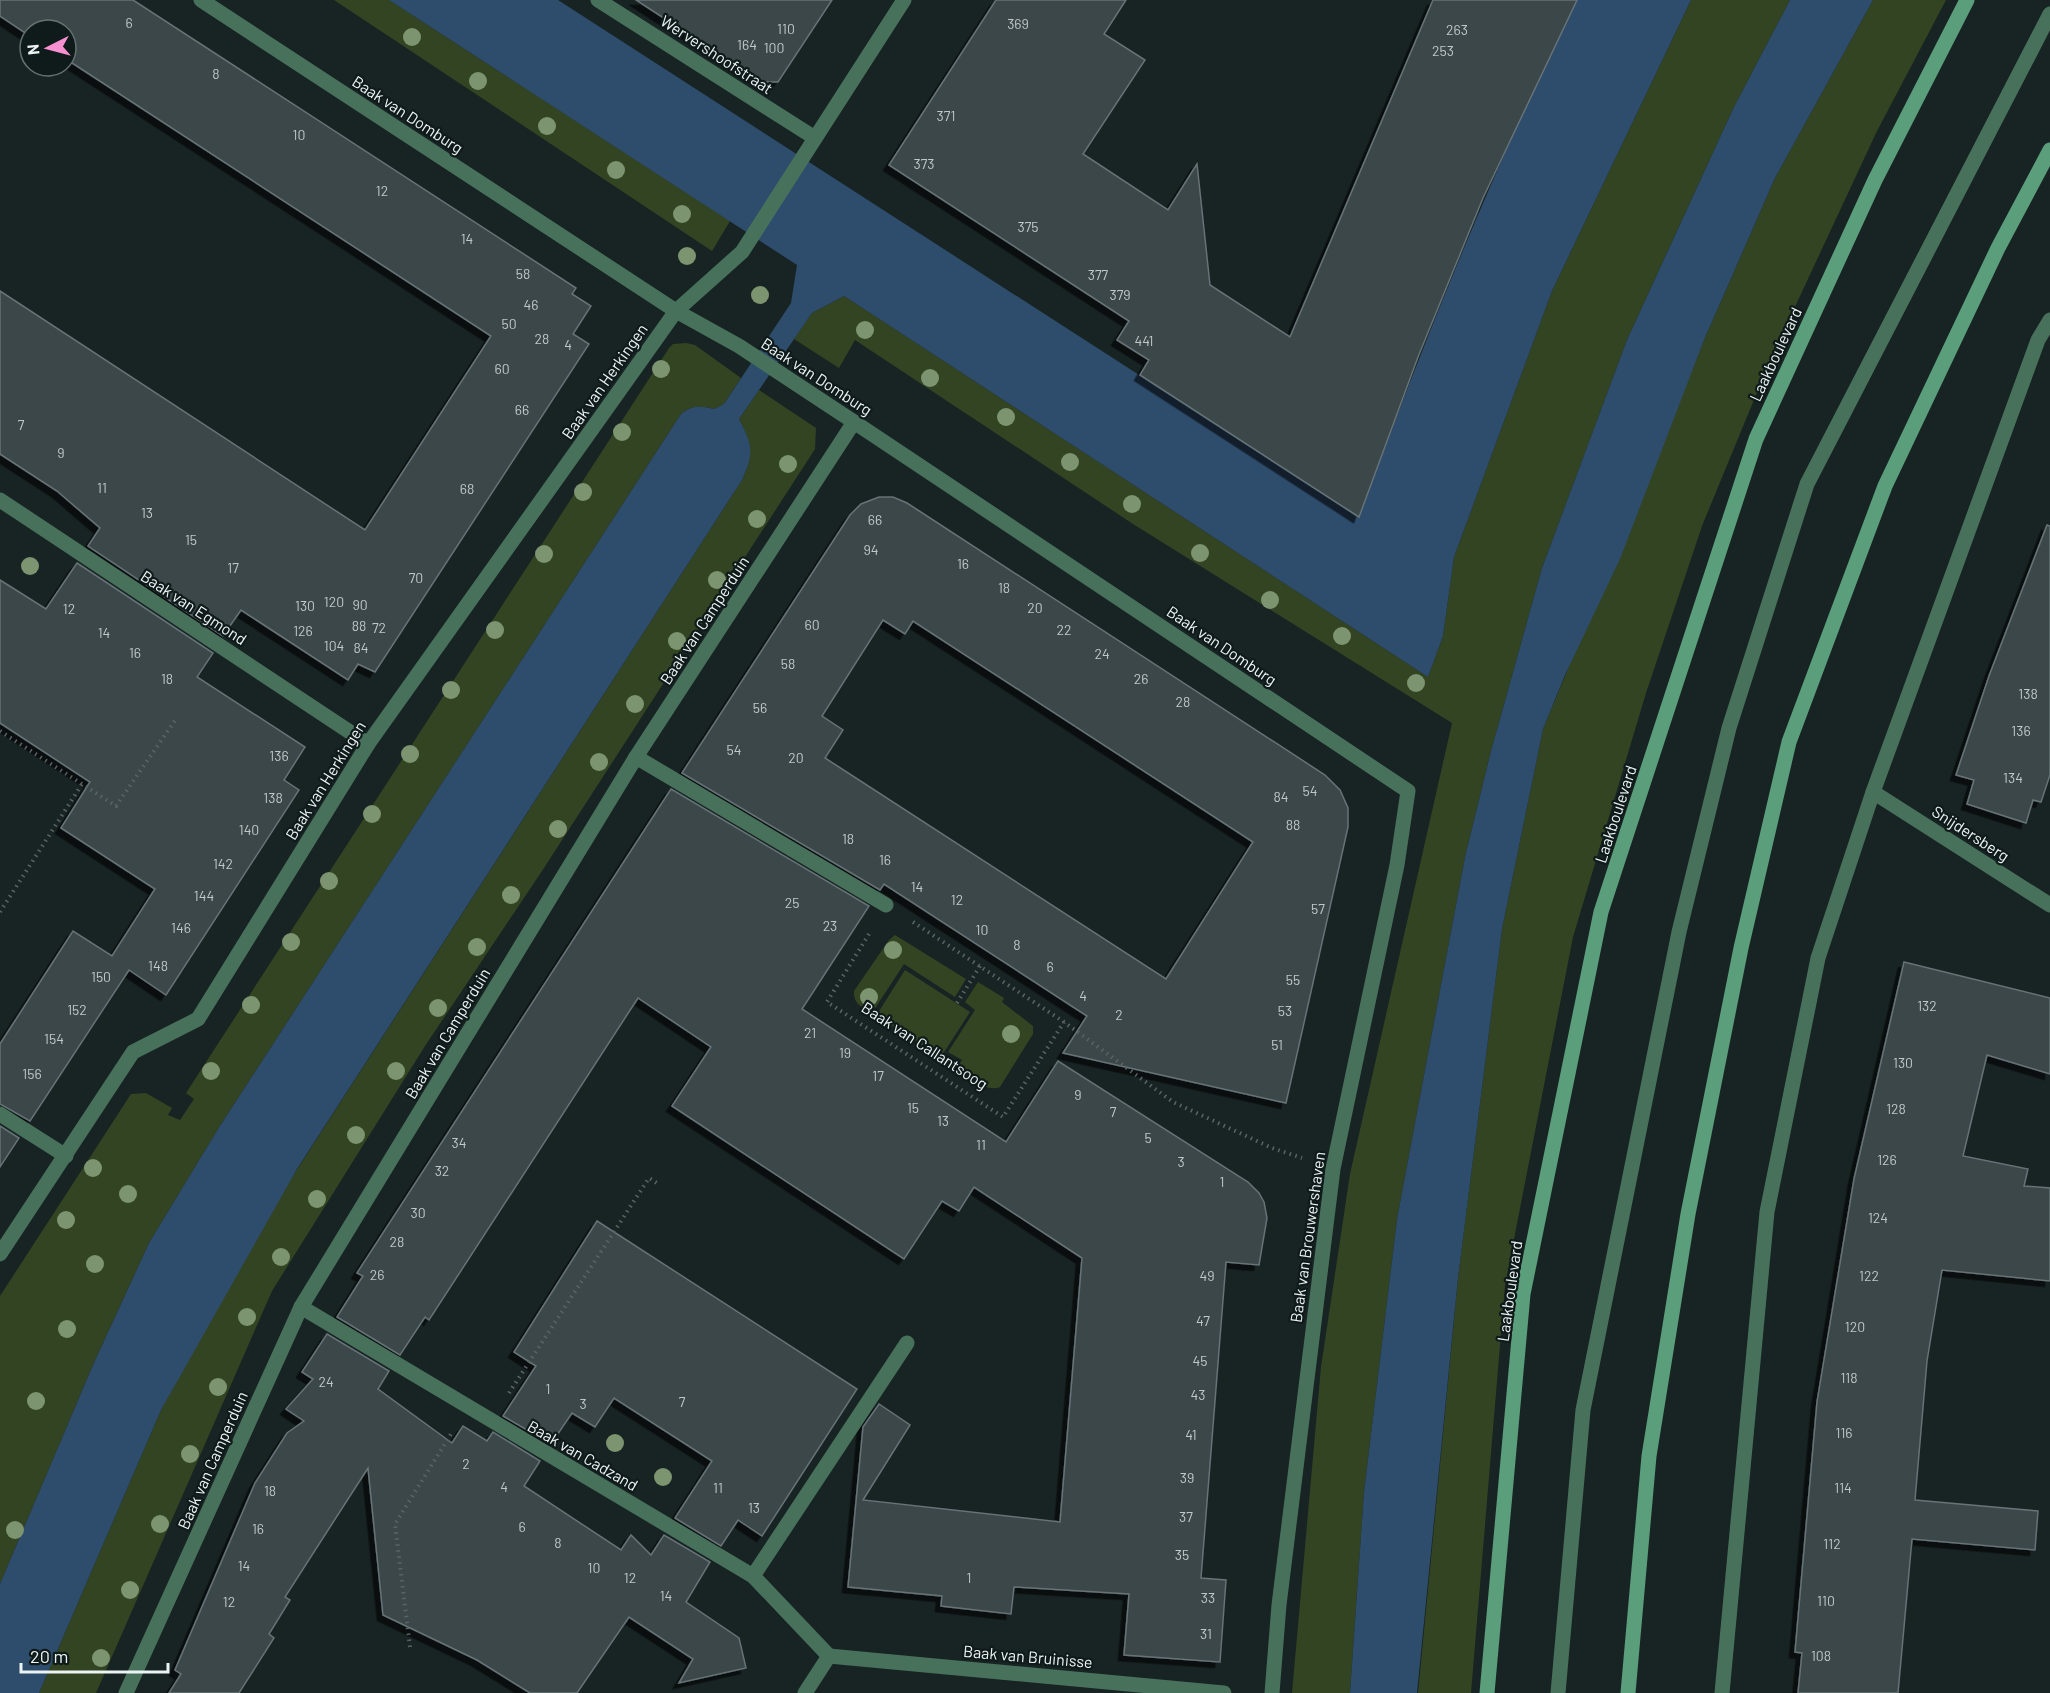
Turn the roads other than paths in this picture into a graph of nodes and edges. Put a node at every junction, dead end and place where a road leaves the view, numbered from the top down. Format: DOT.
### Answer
graph roads {
  1 [pos="201,0"];
  2 [pos="598,0"];
  3 [pos="904,0"];
  4 [pos="1967,0"];
  5 [pos="2050,14"];
  6 [pos="813,143"];
  7 [pos="2050,150"];
  8 [pos="676,311"];
  9 [pos="2050,320"];
  10 [pos="854,422"];
  11 [pos="0,500"];
  12 [pos="368,744"];
  13 [pos="636,757"];
  14 [pos="1408,791"];
  15 [pos="1873,792"];
  16 [pos="886,905"];
  17 [pos="2050,905"];
  18 [pos="0,1114"];
  19 [pos="66,1156"];
  20 [pos="0,1254"];
  21 [pos="301,1307"];
  22 [pos="907,1343"];
  23 [pos="753,1576"];
  24 [pos="829,1656"];
  25 [pos="126,1693"];
  26 [pos="805,1693"];
  27 [pos="1224,1693"];
  28 [pos="1272,1693"];
  29 [pos="1487,1693"];
  30 [pos="1558,1693"];
  31 [pos="1628,1693"];
  32 [pos="1722,1693"];
  1 -- 8 [label="street, Baak van Domburg"];
  2 -- 6 [label="street, Wervershoofstraat"];
  3 -- 6 [label="street"];
  4 -- 29 [label="main road, Laakboulevard"];
  5 -- 30 [label="street"];
  6 -- 8 [label="street"];
  7 -- 31 [label="main road"];
  8 -- 10 [label="street, Baak van Domburg"];
  8 -- 12 [label="street, Baak van Herkingen"];
  9 -- 15 [label="street"];
  10 -- 13 [label="street, Baak van Camperduin"];
  10 -- 14 [label="street, Baak van Domburg"];
  11 -- 12 [label="street, Baak van Egmond"];
  12 -- 19 [label="street, Baak van Herkingen"];
  13 -- 16 [label="street"];
  13 -- 21 [label="street, Baak van Camperduin"];
  14 -- 28 [label="street, Baak van Brouwershaven"];
  15 -- 17 [label="street, Snijdersberg"];
  15 -- 32 [label="street"];
  18 -- 19 [label="street"];
  19 -- 20 [label="street, Baak van Herkingen"];
  21 -- 23 [label="street, Baak van Cadzand"];
  21 -- 25 [label="street, Baak van Camperduin"];
  22 -- 23 [label="street"];
  23 -- 24 [label="street, Baak van Cadzand"];
  24 -- 26 [label="street"];
  24 -- 27 [label="street, Baak van Bruinisse"];
}
